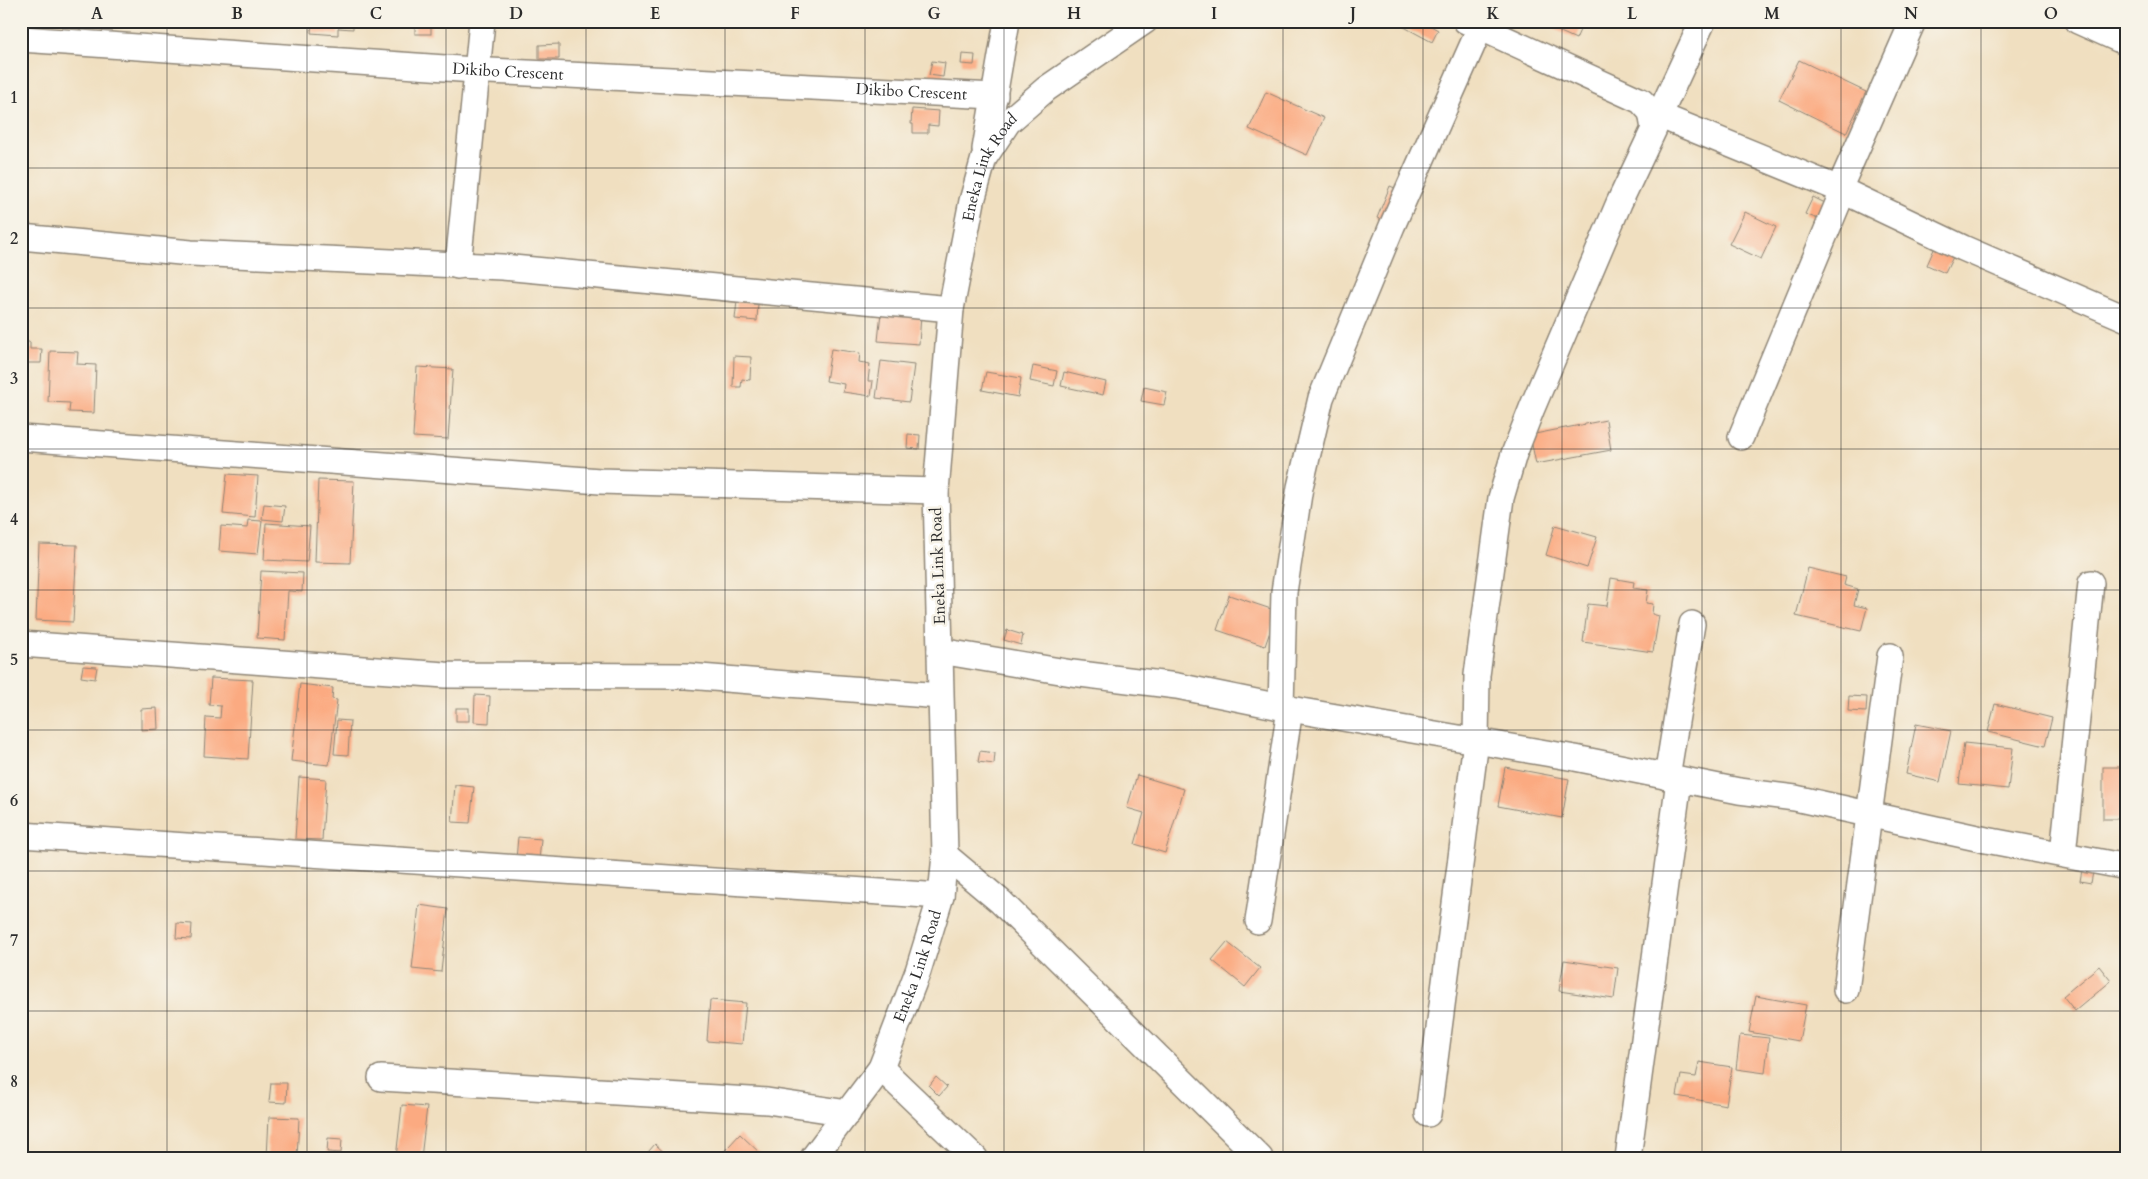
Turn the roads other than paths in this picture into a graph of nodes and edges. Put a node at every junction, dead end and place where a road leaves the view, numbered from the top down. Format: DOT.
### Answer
graph roads {
  1 [pos="482,21"];
  2 [pos="1007,21"];
  3 [pos="1145,21"];
  4 [pos="1703,21"];
  5 [pos="1913,21"];
  6 [pos="2078,21"];
  7 [pos="1473,24"];
  8 [pos="21,39"];
  9 [pos="2127,43"];
  10 [pos="477,70"];
  11 [pos="995,96"];
  12 [pos="1655,114"];
  13 [pos="984,158"];
  14 [pos="1841,190"];
  15 [pos="21,237"];
  16 [pos="458,266"];
  17 [pos="951,309"];
  18 [pos="2127,319"];
  19 [pos="1741,436"];
  20 [pos="21,438"];
  21 [pos="936,491"];
  22 [pos="2091,583"];
  23 [pos="1692,624"];
  24 [pos="21,644"];
  25 [pos="940,651"];
  26 [pos="1890,656"];
  27 [pos="940,696"];
  28 [pos="1285,708"];
  29 [pos="1476,741"];
  30 [pos="1673,778"];
  31 [pos="1869,814"];
  32 [pos="21,835"];
  33 [pos="2064,854"];
  34 [pos="945,855"];
  35 [pos="2127,867"];
  36 [pos="941,896"];
  37 [pos="1258,921"];
  38 [pos="1846,990"];
  39 [pos="881,1068"];
  40 [pos="381,1078"];
  41 [pos="848,1113"];
  42 [pos="1428,1114"];
  43 [pos="813,1158"];
  44 [pos="975,1158"];
  45 [pos="1260,1158"];
  46 [pos="1628,1158"];
  1 -- 10 [label="street"];
  2 -- 11 [label="street"];
  3 -- 13 [label="street, Eneka Link Road"];
  4 -- 12 [label="street"];
  5 -- 14 [label="street"];
  6 -- 9 [label="street"];
  7 -- 12 [label="street"];
  7 -- 28 [label="street"];
  8 -- 10 [label="street, Dikibo Crescent"];
  10 -- 11 [label="street, Dikibo Crescent"];
  10 -- 16 [label="street"];
  11 -- 13 [label="street"];
  12 -- 14 [label="street"];
  12 -- 29 [label="street"];
  13 -- 17 [label="street, Eneka Link Road"];
  14 -- 18 [label="street"];
  14 -- 19 [label="street"];
  15 -- 16 [label="street"];
  16 -- 17 [label="street"];
  17 -- 21 [label="street, Eneka Link Road"];
  20 -- 21 [label="street"];
  21 -- 25 [label="street, Eneka Link Road"];
  22 -- 33 [label="street"];
  23 -- 30 [label="street"];
  24 -- 27 [label="street"];
  25 -- 27 [label="street, Eneka Link Road"];
  25 -- 28 [label="street"];
  26 -- 31 [label="street"];
  27 -- 34 [label="street, Eneka Link Road"];
  28 -- 29 [label="street"];
  28 -- 37 [label="street"];
  29 -- 30 [label="street"];
  29 -- 42 [label="street"];
  30 -- 31 [label="street"];
  30 -- 46 [label="street"];
  31 -- 33 [label="street"];
  31 -- 38 [label="street"];
  32 -- 36 [label="street"];
  33 -- 35 [label="street"];
  34 -- 36 [label="street, Eneka Link Road"];
  34 -- 45 [label="street"];
  36 -- 39 [label="street, Eneka Link Road"];
  39 -- 41 [label="street, Eneka Link Road"];
  39 -- 44 [label="street"];
  40 -- 41 [label="street"];
  41 -- 43 [label="street, Eneka Link Road"];
}
